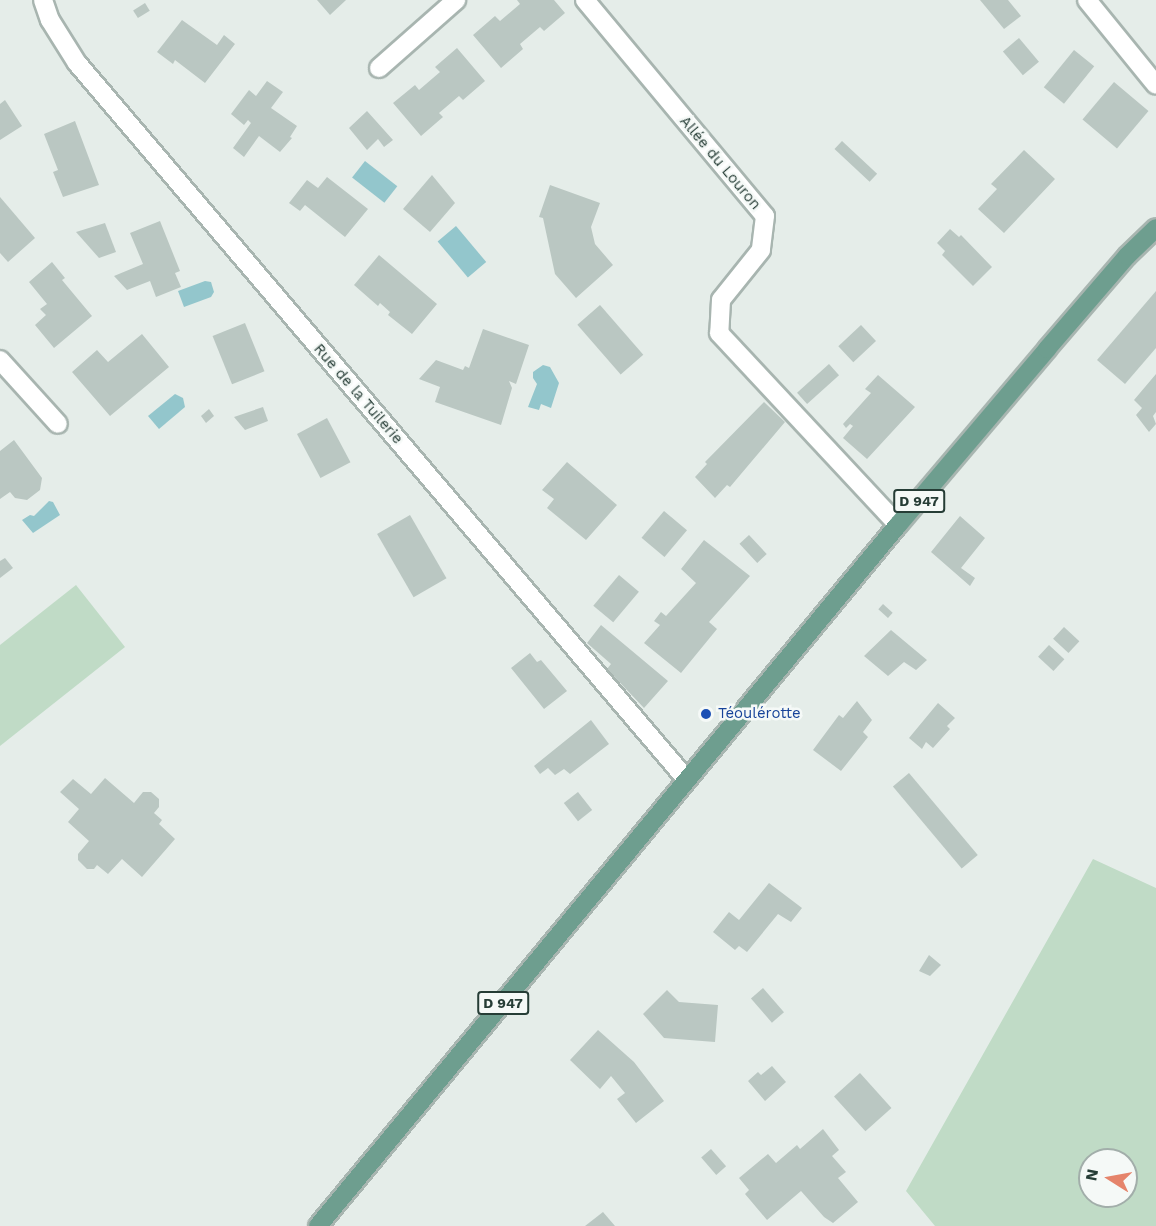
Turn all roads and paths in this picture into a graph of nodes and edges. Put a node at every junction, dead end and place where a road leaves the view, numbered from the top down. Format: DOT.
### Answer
graph roads {
  1 [pos="42,0"];
  2 [pos="456,0"];
  3 [pos="585,0"];
  4 [pos="1087,0"];
  5 [pos="379,68"];
  6 [pos="1156,85"];
  7 [pos="1156,228"];
  8 [pos="0,360"];
  9 [pos="6,379"];
  10 [pos="58,424"];
  11 [pos="898,525"];
  12 [pos="687,780"];
  13 [pos="318,1226"];
  1 -- 12 [label="street, Rue de la Tuilerie"];
  2 -- 5 [label="street"];
  3 -- 11 [label="street, Allée du Louron"];
  4 -- 6 [label="street"];
  7 -- 11 [label="main road, D 947"];
  8 -- 9 [label="street"];
  9 -- 10 [label="street"];
  11 -- 12 [label="main road, D 947"];
  12 -- 13 [label="main road, D 947"];
}
